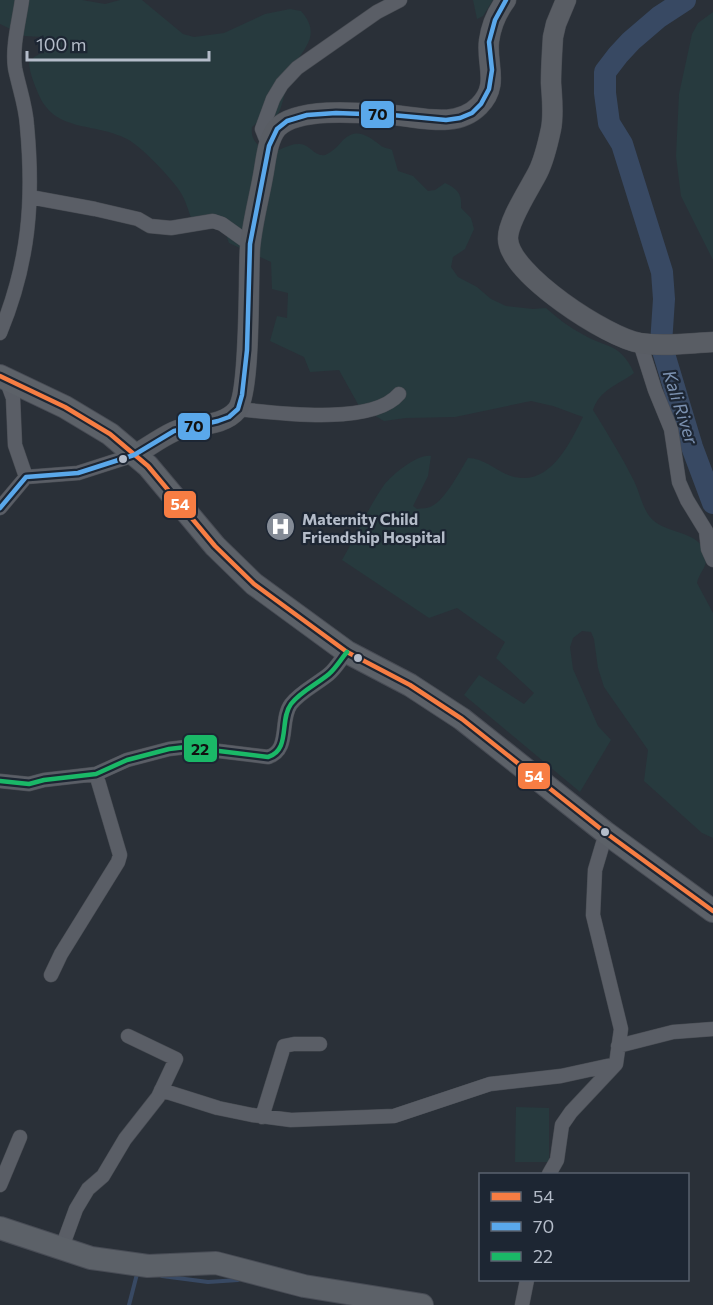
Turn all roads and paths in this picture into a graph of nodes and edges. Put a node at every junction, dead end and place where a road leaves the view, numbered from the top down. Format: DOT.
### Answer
graph roads {
  1 [pos="22,0"];
  2 [pos="400,0"];
  3 [pos="506,0"];
  4 [pos="566,0"];
  5 [pos="272,138"];
  6 [pos="30,197"];
  7 [pos="250,244"];
  8 [pos="0,333"];
  9 [pos="713,342"];
  10 [pos="647,344"];
  11 [pos="3,377"];
  12 [pos="399,394"];
  13 [pos="238,409"];
  14 [pos="134,455"];
  15 [pos="26,477"];
  16 [pos="0,508"];
  17 [pos="713,560"];
  18 [pos="347,652"];
  19 [pos="96,774"];
  20 [pos="0,781"];
  21 [pos="606,833"];
  22 [pos="713,911"];
  23 [pos="51,975"];
  24 [pos="713,1029"];
  25 [pos="128,1036"];
  26 [pos="320,1044"];
  27 [pos="618,1046"];
  28 [pos="616,1064"];
  29 [pos="161,1090"];
  30 [pos="262,1117"];
  31 [pos="20,1137"];
  32 [pos="549,1173"];
  33 [pos="0,1185"];
  34 [pos="0,1228"];
  35 [pos="61,1250"];
  36 [pos="527,1281"];
  37 [pos="416,1305"];
  38 [pos="522,1305"];
  1 -- 6 [label="street"];
  2 -- 5 [label="street"];
  3 -- 5 [label="main road"];
  4 -- 10 [label="main road"];
  5 -- 7 [label="main road"];
  6 -- 7 [label="street"];
  6 -- 8 [label="street"];
  7 -- 13 [label="main road"];
  9 -- 10 [label="main road"];
  10 -- 17 [label="street"];
  11 -- 14 [label="main road"];
  11 -- 15 [label="street"];
  12 -- 13 [label="street"];
  13 -- 14 [label="main road"];
  14 -- 15 [label="street"];
  14 -- 18 [label="main road"];
  15 -- 16 [label="street"];
  18 -- 19 [label="street"];
  18 -- 21 [label="main road"];
  19 -- 20 [label="street"];
  19 -- 23 [label="street"];
  21 -- 22 [label="main road"];
  21 -- 27 [label="street"];
  24 -- 27 [label="street"];
  25 -- 29 [label="street"];
  26 -- 30 [label="street"];
  27 -- 28 [label="street"];
  28 -- 30 [label="street"];
  28 -- 32 [label="street"];
  29 -- 30 [label="street"];
  29 -- 35 [label="street"];
  31 -- 33 [label="street"];
  34 -- 35 [label="main road"];
  35 -- 37 [label="main road"];
  36 -- 38 [label="street"];
}
